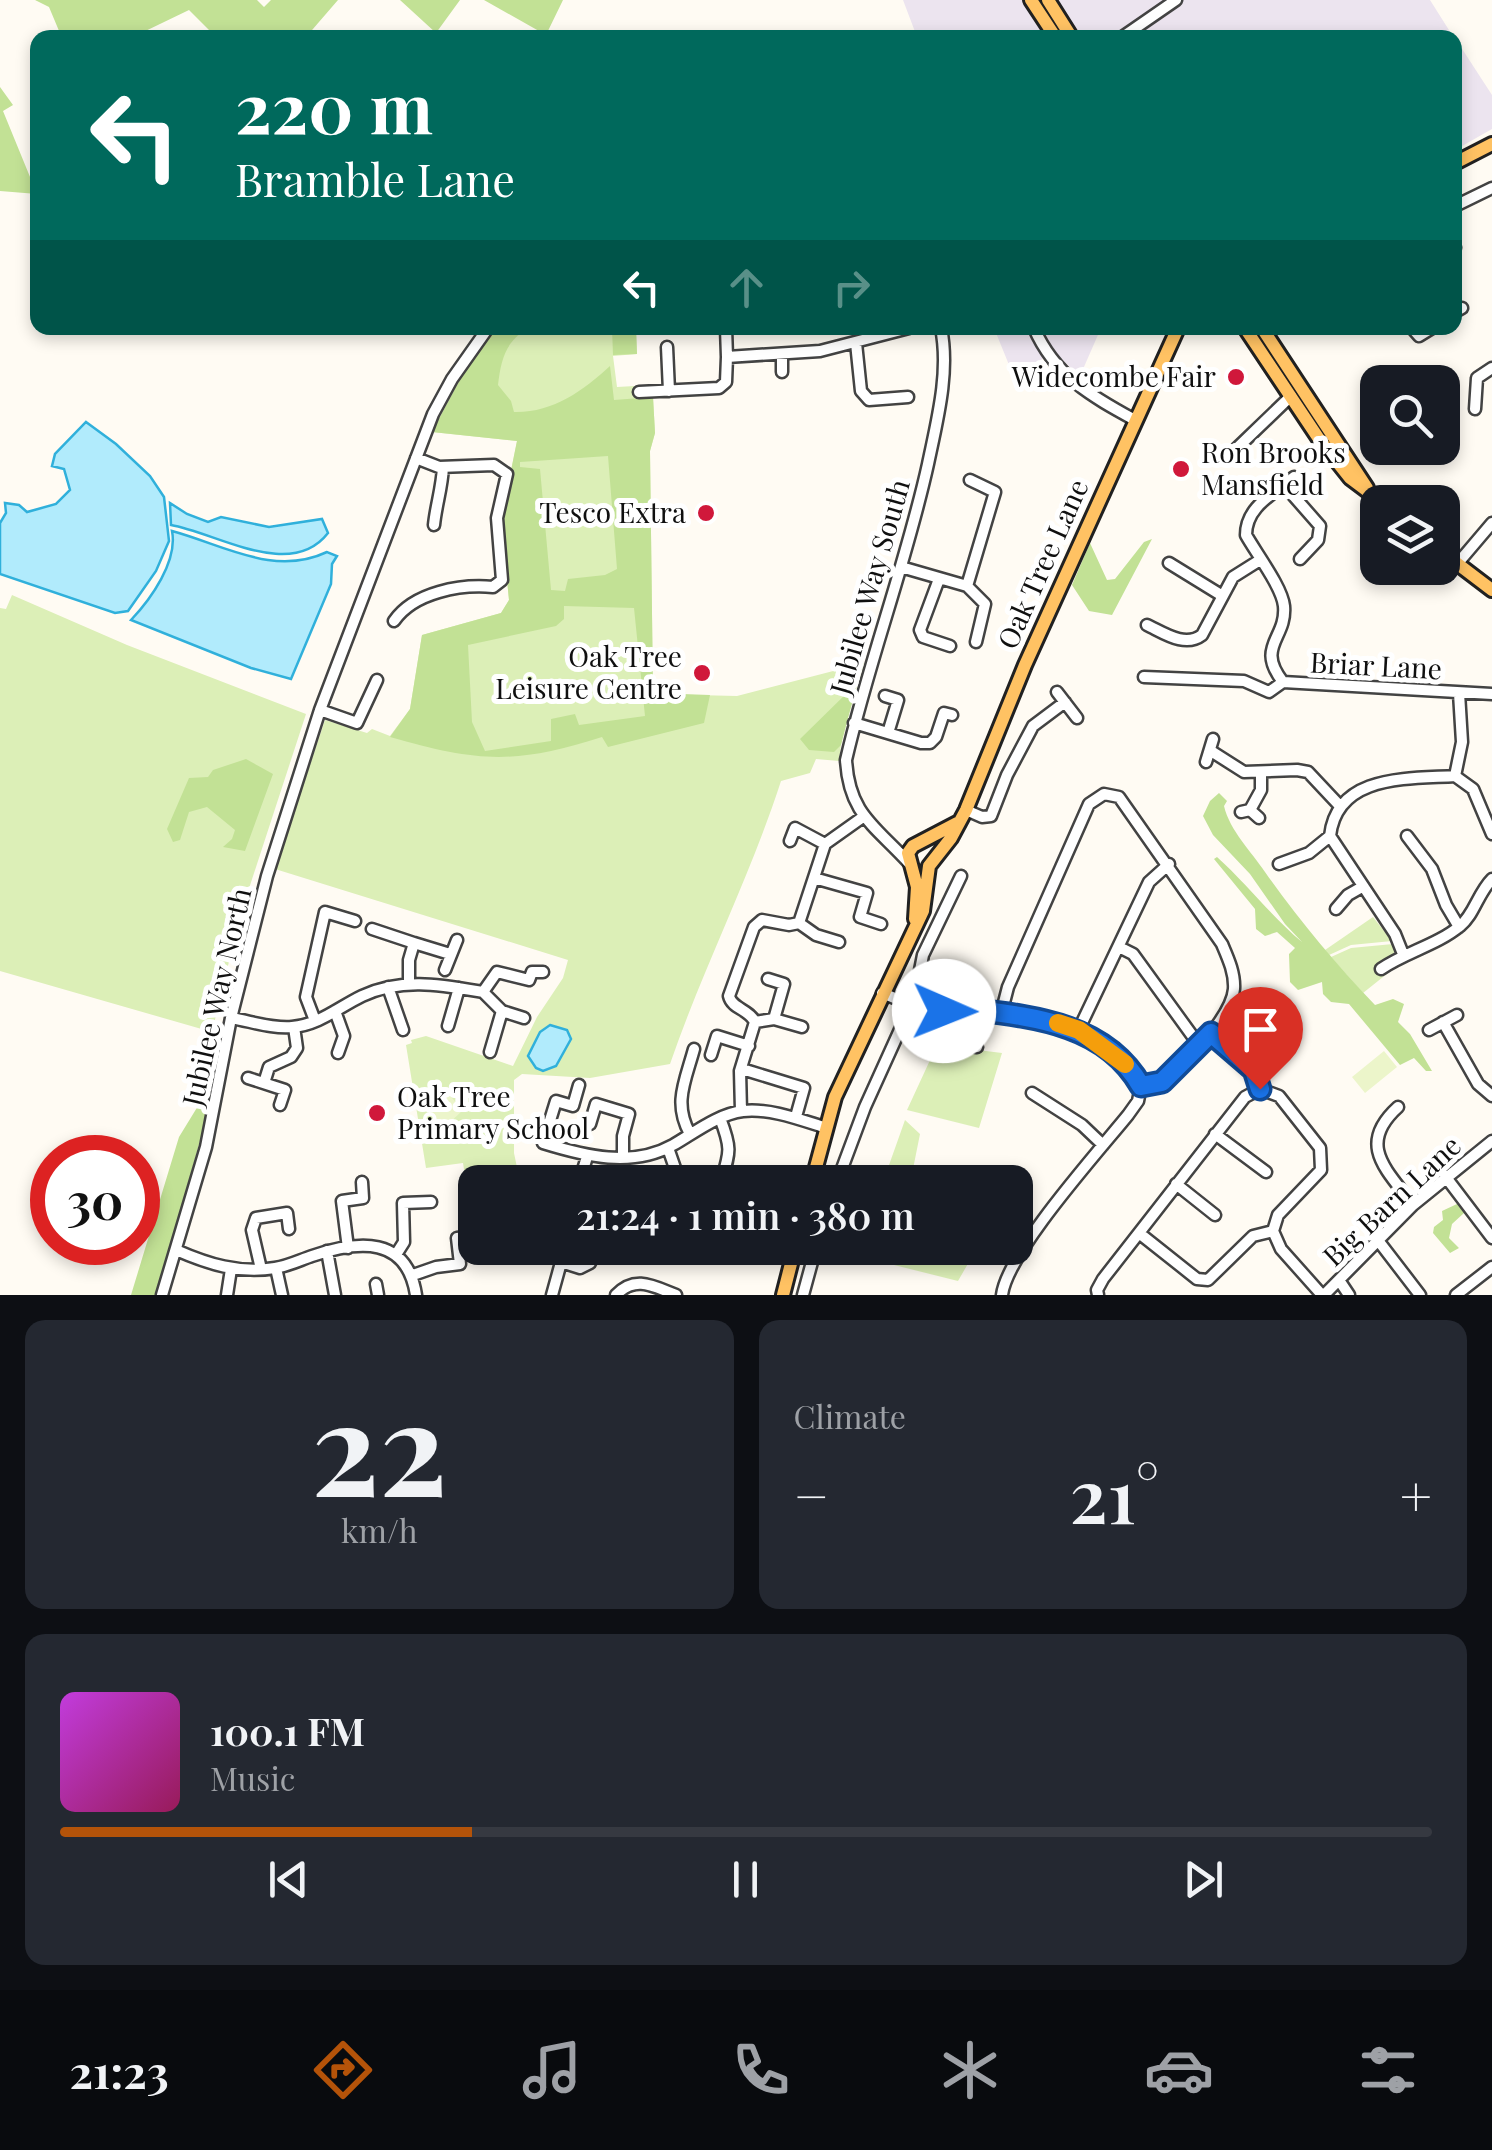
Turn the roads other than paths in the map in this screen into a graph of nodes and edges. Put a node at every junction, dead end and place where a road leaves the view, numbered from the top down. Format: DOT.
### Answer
graph roads {
  1 [pos="1031,0"];
  2 [pos="1048,0"];
  3 [pos="1176,0"];
  4 [pos="1051,30"];
  5 [pos="1067,30"];
  6 [pos="1133,30"];
  7 [pos="1492,144"];
  8 [pos="1462,159"];
  9 [pos="1492,188"];
  10 [pos="1462,203"];
  11 [pos="483,335"];
  12 [pos="726,335"];
  13 [pos="883,335"];
  14 [pos="941,335"];
  15 [pos="1038,335"];
  16 [pos="1175,335"];
  17 [pos="1252,335"];
  18 [pos="1267,335"];
  19 [pos="856,342"];
  20 [pos="667,347"];
  21 [pos="782,354"];
  22 [pos="727,357"];
  23 [pos="1492,368"];
  24 [pos="782,372"];
  25 [pos="901,385"];
  26 [pos="669,390"];
  27 [pos="640,392"];
  28 [pos="1291,396"];
  29 [pos="1474,410"];
  30 [pos="1135,420"];
  31 [pos="1236,448"];
  32 [pos="416,458"];
  33 [pos="444,467"];
  34 [pos="970,480"];
  35 [pos="1360,485"];
  36 [pos="1365,485"];
  37 [pos="1492,522"];
  38 [pos="434,525"];
  39 [pos="1306,558"];
  40 [pos="1260,560"];
  41 [pos="1460,561"];
  42 [pos="1168,563"];
  43 [pos="1460,565"];
  44 [pos="901,567"];
  45 [pos="939,579"];
  46 [pos="967,586"];
  47 [pos="1492,590"];
  48 [pos="1222,595"];
  49 [pos="394,622"];
  50 [pos="1151,629"];
  51 [pos="976,642"];
  52 [pos="950,646"];
  53 [pos="1144,678"];
  54 [pos="376,680"];
  55 [pos="1283,682"];
  56 [pos="1057,692"];
  57 [pos="1459,693"];
  58 [pos="1492,694"];
  59 [pos="885,696"];
  60 [pos="1064,702"];
  61 [pos="320,710"];
  62 [pos="952,716"];
  63 [pos="1077,718"];
  64 [pos="854,723"];
  65 [pos="888,733"];
  66 [pos="1210,751"];
  67 [pos="1261,774"];
  68 [pos="1455,776"];
  69 [pos="1339,805"];
  70 [pos="966,810"];
  71 [pos="1250,814"];
  72 [pos="863,816"];
  73 [pos="957,823"];
  74 [pos="1492,834"];
  75 [pos="1330,836"];
  76 [pos="1407,836"];
  77 [pos="790,840"];
  78 [pos="825,844"];
  79 [pos="890,844"];
  80 [pos="918,845"];
  81 [pos="931,862"];
  82 [pos="910,864"];
  83 [pos="1169,864"];
  84 [pos="1288,864"];
  85 [pos="961,876"];
  86 [pos="814,878"];
  87 [pos="1492,879"];
  88 [pos="1362,888"];
  89 [pos="1335,911"];
  90 [pos="355,921"];
  91 [pos="799,923"];
  92 [pos="915,923"];
  93 [pos="881,924"];
  94 [pos="1459,927"];
  95 [pos="372,929"];
  96 [pos="456,940"];
  97 [pos="414,942"];
  98 [pos="838,942"];
  99 [pos="1119,947"];
  100 [pos="450,954"];
  101 [pos="1402,954"];
  102 [pos="1381,969"];
  103 [pos="445,970"];
  104 [pos="543,972"];
  105 [pos="768,980"];
  106 [pos="410,984"];
  107 [pos="388,987"];
  108 [pos="459,988"];
  109 [pos="483,992"];
  110 [pos="882,993"];
  111 [pos="913,1001"];
  112 [pos="945,1006"];
  113 [pos="335,1011"];
  114 [pos="502,1011"];
  115 [pos="1001,1014"];
  116 [pos="1458,1014"];
  117 [pos="231,1018"];
  118 [pos="524,1018"];
  119 [pos="774,1019"];
  120 [pos="312,1022"];
  121 [pos="755,1022"];
  122 [pos="1443,1022"];
  123 [pos="448,1026"];
  124 [pos="294,1027"];
  125 [pos="802,1027"];
  126 [pos="403,1030"];
  127 [pos="1079,1030"];
  128 [pos="1429,1030"];
  129 [pos="1211,1033"];
  130 [pos="1199,1045"];
  131 [pos="749,1046"];
  132 [pos="978,1047"];
  133 [pos="694,1050"];
  134 [pos="490,1052"];
  135 [pos="338,1053"];
  136 [pos="711,1054"];
  137 [pos="742,1069"];
  138 [pos="248,1078"];
  139 [pos="264,1083"];
  140 [pos="579,1085"];
  141 [pos="1141,1086"];
  142 [pos="1260,1089"];
  143 [pos="1032,1094"];
  144 [pos="1492,1096"];
  145 [pos="280,1105"];
  146 [pos="1398,1107"];
  147 [pos="741,1111"];
  148 [pos="798,1113"];
  149 [pos="720,1118"];
  150 [pos="590,1124"];
  151 [pos="827,1128"];
  152 [pos="690,1134"];
  153 [pos="1214,1134"];
  154 [pos="1492,1141"];
  155 [pos="1104,1145"];
  156 [pos="668,1148"];
  157 [pos="587,1156"];
  158 [pos="623,1158"];
  159 [pos="584,1165"];
  160 [pos="674,1165"];
  161 [pos="727,1165"];
  162 [pos="817,1165"];
  163 [pos="843,1165"];
  164 [pos="1266,1172"];
  165 [pos="1445,1176"];
  166 [pos="362,1182"];
  167 [pos="1176,1184"];
  168 [pos="430,1202"];
  169 [pos="1413,1205"];
  170 [pos="1215,1215"];
  171 [pos="289,1228"];
  172 [pos="1273,1231"];
  173 [pos="1139,1233"];
  174 [pos="1492,1238"];
  175 [pos="1377,1239"];
  176 [pos="348,1248"];
  177 [pos="176,1250"];
  178 [pos="328,1251"];
  179 [pos="397,1253"];
  180 [pos="458,1264"];
  181 [pos="560,1265"];
  182 [pos="791,1265"];
  183 [pos="1492,1267"];
  184 [pos="276,1268"];
  185 [pos="231,1269"];
  186 [pos="261,1270"];
  187 [pos="413,1275"];
  188 [pos="788,1278"];
  189 [pos="1339,1280"];
  190 [pos="805,1289"];
  191 [pos="162,1295"];
  192 [pos="227,1295"];
  193 [pos="282,1295"];
  194 [pos="335,1295"];
  195 [pos="416,1295"];
  196 [pos="552,1295"];
  197 [pos="616,1295"];
  198 [pos="676,1295"];
  199 [pos="783,1295"];
  200 [pos="1002,1295"];
  201 [pos="1098,1295"];
  202 [pos="1323,1295"];
  203 [pos="1350,1295"];
  204 [pos="1420,1295"];
  205 [pos="1456,1295"];
  1 -- 4 [label="main road"];
  2 -- 5 [label="main road"];
  3 -- 6 [label="street"];
  7 -- 8 [label="main road"];
  9 -- 10 [label="street"];
  11 -- 32 [label="street"];
  12 -- 22 [label="street"];
  13 -- 19 [label="street"];
  14 -- 44 [label="street, Jubilee Way South"];
  15 -- 30 [label="street"];
  16 -- 30 [label="main road, Oak Tree Lane"];
  17 -- 28 [label="main road"];
  18 -- 36 [label="main road"];
  19 -- 21 [label="street"];
  19 -- 25 [label="street"];
  20 -- 26 [label="street"];
  21 -- 22 [label="street"];
  21 -- 24 [label="street"];
  22 -- 26 [label="street"];
  23 -- 29 [label="street"];
  26 -- 27 [label="street"];
  28 -- 31 [label="street"];
  28 -- 35 [label="main road"];
  30 -- 70 [label="main road, Oak Tree Lane"];
  32 -- 33 [label="street"];
  32 -- 61 [label="street"];
  33 -- 38 [label="street"];
  33 -- 49 [label="street"];
  34 -- 46 [label="street"];
  37 -- 41 [label="street"];
  39 -- 40 [label="street"];
  40 -- 48 [label="street"];
  40 -- 55 [label="street"];
  42 -- 48 [label="street"];
  43 -- 47 [label="main road"];
  44 -- 45 [label="street"];
  44 -- 64 [label="street, Jubilee Way South"];
  45 -- 46 [label="street"];
  45 -- 52 [label="street"];
  46 -- 51 [label="street"];
  48 -- 50 [label="street"];
  53 -- 55 [label="street, Briar Lane"];
  54 -- 61 [label="street"];
  55 -- 57 [label="street, Briar Lane"];
  56 -- 60 [label="street"];
  57 -- 58 [label="street, Briar Lane"];
  57 -- 68 [label="street"];
  59 -- 65 [label="street"];
  60 -- 63 [label="street"];
  60 -- 70 [label="street"];
  61 -- 117 [label="street, Jubilee Way North"];
  62 -- 65 [label="street"];
  64 -- 65 [label="street"];
  64 -- 72 [label="street, Jubilee Way South"];
  66 -- 67 [label="street"];
  67 -- 69 [label="street"];
  67 -- 71 [label="street"];
  68 -- 69 [label="street"];
  68 -- 74 [label="street"];
  69 -- 75 [label="street"];
  70 -- 73 [label="main road, Oak Tree Lane"];
  72 -- 78 [label="street"];
  72 -- 79 [label="street, Jubilee Way South"];
  73 -- 80 [label="main road, Oak Tree Lane"];
  73 -- 81 [label="main road, Oak Tree Lane"];
  75 -- 84 [label="street"];
  75 -- 88 [label="street"];
  76 -- 94 [label="street"];
  77 -- 78 [label="street"];
  78 -- 86 [label="street"];
  79 -- 80 [label="street"];
  79 -- 82 [label="street, Jubilee Way South"];
  80 -- 81 [label="main road"];
  80 -- 82 [label="main road, Oak Tree Lane"];
  81 -- 82 [label="main road"];
  81 -- 92 [label="main road, Oak Tree Lane"];
  82 -- 92 [label="main road, Oak Tree Lane"];
  83 -- 99 [label="street"];
  83 -- 115 [label="street"];
  83 -- 129 [label="street"];
  85 -- 111 [label="street"];
  86 -- 91 [label="street"];
  86 -- 93 [label="street"];
  87 -- 94 [label="street"];
  88 -- 89 [label="street"];
  88 -- 101 [label="street"];
  90 -- 120 [label="street"];
  91 -- 98 [label="street"];
  91 -- 121 [label="street"];
  92 -- 110 [label="main road, Oak Tree Lane"];
  94 -- 101 [label="street"];
  95 -- 97 [label="street"];
  96 -- 100 [label="street"];
  97 -- 100 [label="street"];
  97 -- 106 [label="street"];
  99 -- 127 [label="street"];
  99 -- 130 [label="street"];
  100 -- 103 [label="street"];
  101 -- 102 [label="street"];
  104 -- 109 [label="street"];
  105 -- 119 [label="street"];
  106 -- 107 [label="street"];
  106 -- 108 [label="street"];
  107 -- 113 [label="street"];
  107 -- 126 [label="street"];
  108 -- 109 [label="street"];
  108 -- 123 [label="street"];
  109 -- 114 [label="street"];
  110 -- 111 [label="street"];
  110 -- 151 [label="main road, Oak Tree Lane"];
  111 -- 112 [label="street"];
  111 -- 163 [label="street"];
  112 -- 115 [label="street"];
  112 -- 132 [label="street"];
  113 -- 120 [label="street"];
  113 -- 135 [label="street"];
  114 -- 118 [label="street"];
  114 -- 134 [label="street"];
  115 -- 127 [label="street"];
  116 -- 122 [label="street"];
  117 -- 124 [label="street"];
  117 -- 177 [label="street, Jubilee Way North"];
  119 -- 121 [label="street"];
  119 -- 125 [label="street"];
  120 -- 124 [label="street"];
  121 -- 131 [label="street"];
  122 -- 128 [label="street"];
  122 -- 144 [label="street"];
  124 -- 139 [label="street"];
  127 -- 141 [label="street"];
  129 -- 130 [label="street"];
  129 -- 142 [label="street"];
  130 -- 141 [label="street"];
  131 -- 136 [label="street"];
  131 -- 137 [label="street"];
  133 -- 152 [label="street"];
  137 -- 147 [label="street"];
  137 -- 148 [label="street"];
  138 -- 139 [label="street"];
  139 -- 145 [label="street"];
  140 -- 157 [label="street"];
  141 -- 155 [label="street"];
  142 -- 153 [label="street"];
  142 -- 172 [label="street"];
  143 -- 155 [label="street"];
  146 -- 169 [label="street"];
  147 -- 149 [label="street"];
  147 -- 151 [label="street"];
  149 -- 152 [label="street"];
  149 -- 161 [label="street"];
  150 -- 158 [label="street"];
  151 -- 162 [label="main road, Oak Tree Lane"];
  152 -- 156 [label="street"];
  153 -- 164 [label="street"];
  153 -- 167 [label="street"];
  154 -- 165 [label="street, Big Barn Lane"];
  155 -- 200 [label="street"];
  156 -- 158 [label="street"];
  156 -- 160 [label="street"];
  157 -- 158 [label="street"];
  157 -- 159 [label="street"];
  165 -- 169 [label="street, Big Barn Lane"];
  165 -- 174 [label="street"];
  166 -- 176 [label="street"];
  167 -- 170 [label="street"];
  167 -- 173 [label="street"];
  168 -- 179 [label="street"];
  169 -- 175 [label="street, Big Barn Lane"];
  171 -- 186 [label="street"];
  172 -- 173 [label="street"];
  172 -- 202 [label="street"];
  173 -- 201 [label="street"];
  175 -- 189 [label="street, Big Barn Lane"];
  175 -- 204 [label="street"];
  176 -- 178 [label="street"];
  176 -- 179 [label="street"];
  177 -- 185 [label="street"];
  177 -- 191 [label="street, Jubilee Way North"];
  178 -- 184 [label="street"];
  178 -- 194 [label="street"];
  179 -- 187 [label="street"];
  180 -- 187 [label="street"];
  181 -- 196 [label="street"];
  182 -- 188 [label="main road"];
  183 -- 205 [label="street"];
  184 -- 186 [label="street"];
  184 -- 193 [label="street"];
  185 -- 186 [label="street"];
  185 -- 192 [label="street"];
  187 -- 195 [label="street"];
  188 -- 190 [label="street"];
  188 -- 199 [label="main road"];
  189 -- 202 [label="street, Big Barn Lane"];
  189 -- 203 [label="street"];
  197 -- 198 [label="street"];
}
